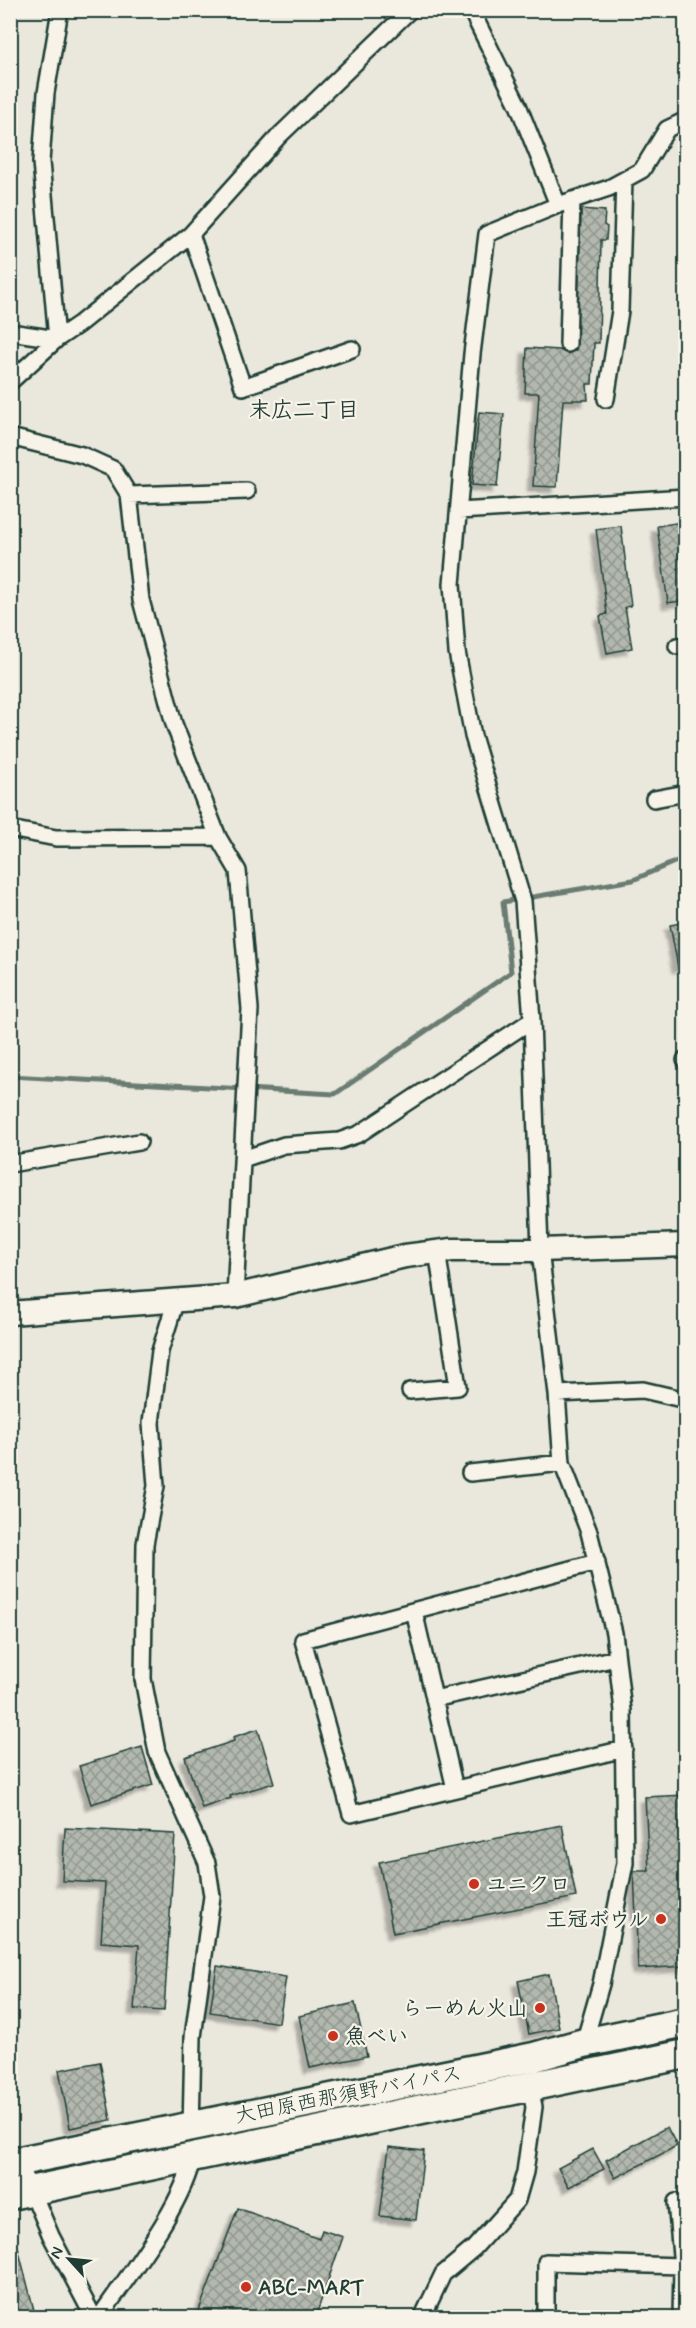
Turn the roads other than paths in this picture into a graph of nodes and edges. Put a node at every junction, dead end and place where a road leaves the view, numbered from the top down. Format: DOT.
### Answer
graph roads {
  1 [pos="60,10"];
  2 [pos="410,10"];
  3 [pos="471,10"];
  4 [pos="686,120"];
  5 [pos="624,180"];
  6 [pos="565,202"];
  7 [pos="191,234"];
  8 [pos="10,332"];
  9 [pos="57,339"];
  10 [pos="568,344"];
  11 [pos="352,350"];
  12 [pos="10,382"];
  13 [pos="606,399"];
  14 [pos="10,437"];
  15 [pos="248,491"];
  16 [pos="129,495"];
  17 [pos="686,497"];
  18 [pos="459,511"];
  19 [pos="686,793"];
  20 [pos="654,799"];
  21 [pos="10,829"];
  22 [pos="218,837"];
  23 [pos="532,1020"];
  24 [pos="139,1143"];
  25 [pos="243,1159"];
  26 [pos="10,1164"];
  27 [pos="686,1245"];
  28 [pos="540,1250"];
  29 [pos="437,1251"];
  30 [pos="235,1296"];
  31 [pos="176,1300"];
  32 [pos="10,1313"];
  33 [pos="410,1390"];
  34 [pos="557,1394"];
  35 [pos="686,1400"];
  36 [pos="562,1462"];
  37 [pos="470,1473"];
  38 [pos="597,1562"];
  39 [pos="414,1611"];
  40 [pos="616,1658"];
  41 [pos="434,1699"];
  42 [pos="624,1749"];
  43 [pos="455,1789"];
  44 [pos="686,2022"];
  45 [pos="584,2043"];
  46 [pos="686,2054"];
  47 [pos="530,2086"];
  48 [pos="191,2126"];
  49 [pos="193,2157"];
  50 [pos="12,2160"];
  51 [pos="21,2193"];
  52 [pos="676,2202"];
  53 [pos="682,2266"];
  54 [pos="94,2318"];
  55 [pos="99,2318"];
  56 [pos="423,2318"];
  57 [pos="546,2318"];
  58 [pos="681,2318"];
  1 -- 9 [label="street"];
  2 -- 7 [label="street"];
  3 -- 6 [label="street"];
  4 -- 5 [label="street"];
  5 -- 6 [label="street"];
  5 -- 13 [label="street"];
  6 -- 10 [label="street"];
  6 -- 18 [label="street"];
  7 -- 9 [label="street"];
  7 -- 11 [label="street"];
  8 -- 9 [label="street"];
  9 -- 12 [label="street"];
  14 -- 16 [label="street"];
  15 -- 16 [label="street"];
  16 -- 22 [label="street"];
  17 -- 18 [label="street"];
  18 -- 23 [label="street"];
  19 -- 20 [label="street"];
  21 -- 22 [label="street"];
  22 -- 25 [label="street"];
  23 -- 25 [label="street"];
  23 -- 28 [label="street"];
  24 -- 26 [label="street"];
  25 -- 30 [label="street"];
  27 -- 28 [label="street"];
  28 -- 29 [label="street"];
  28 -- 34 [label="street"];
  29 -- 30 [label="street"];
  29 -- 33 [label="street"];
  30 -- 31 [label="street"];
  31 -- 32 [label="street"];
  31 -- 48 [label="street"];
  34 -- 35 [label="street"];
  34 -- 36 [label="street"];
  36 -- 37 [label="street"];
  36 -- 38 [label="street"];
  38 -- 39 [label="street"];
  38 -- 40 [label="street"];
  39 -- 41 [label="street"];
  39 -- 43 [label="street"];
  40 -- 41 [label="street"];
  40 -- 42 [label="street"];
  41 -- 43 [label="street"];
  42 -- 43 [label="street"];
  42 -- 45 [label="street"];
  44 -- 45 [label="highway, 大田原西那須野バイパス"];
  45 -- 48 [label="highway, 大田原西那須野バイパス"];
  46 -- 47 [label="highway, 大田原西那須野バイパス"];
  47 -- 49 [label="highway, 大田原西那須野バイパス"];
  47 -- 56 [label="street"];
  48 -- 49 [label="street"];
  48 -- 50 [label="highway, 大田原西那須野バイパス"];
  49 -- 51 [label="highway, 大田原西那須野バイパス"];
  49 -- 55 [label="street"];
  50 -- 51 [label="street"];
  51 -- 54 [label="street"];
  52 -- 53 [label="street"];
  53 -- 57 [label="street"];
  53 -- 58 [label="street"];
}
